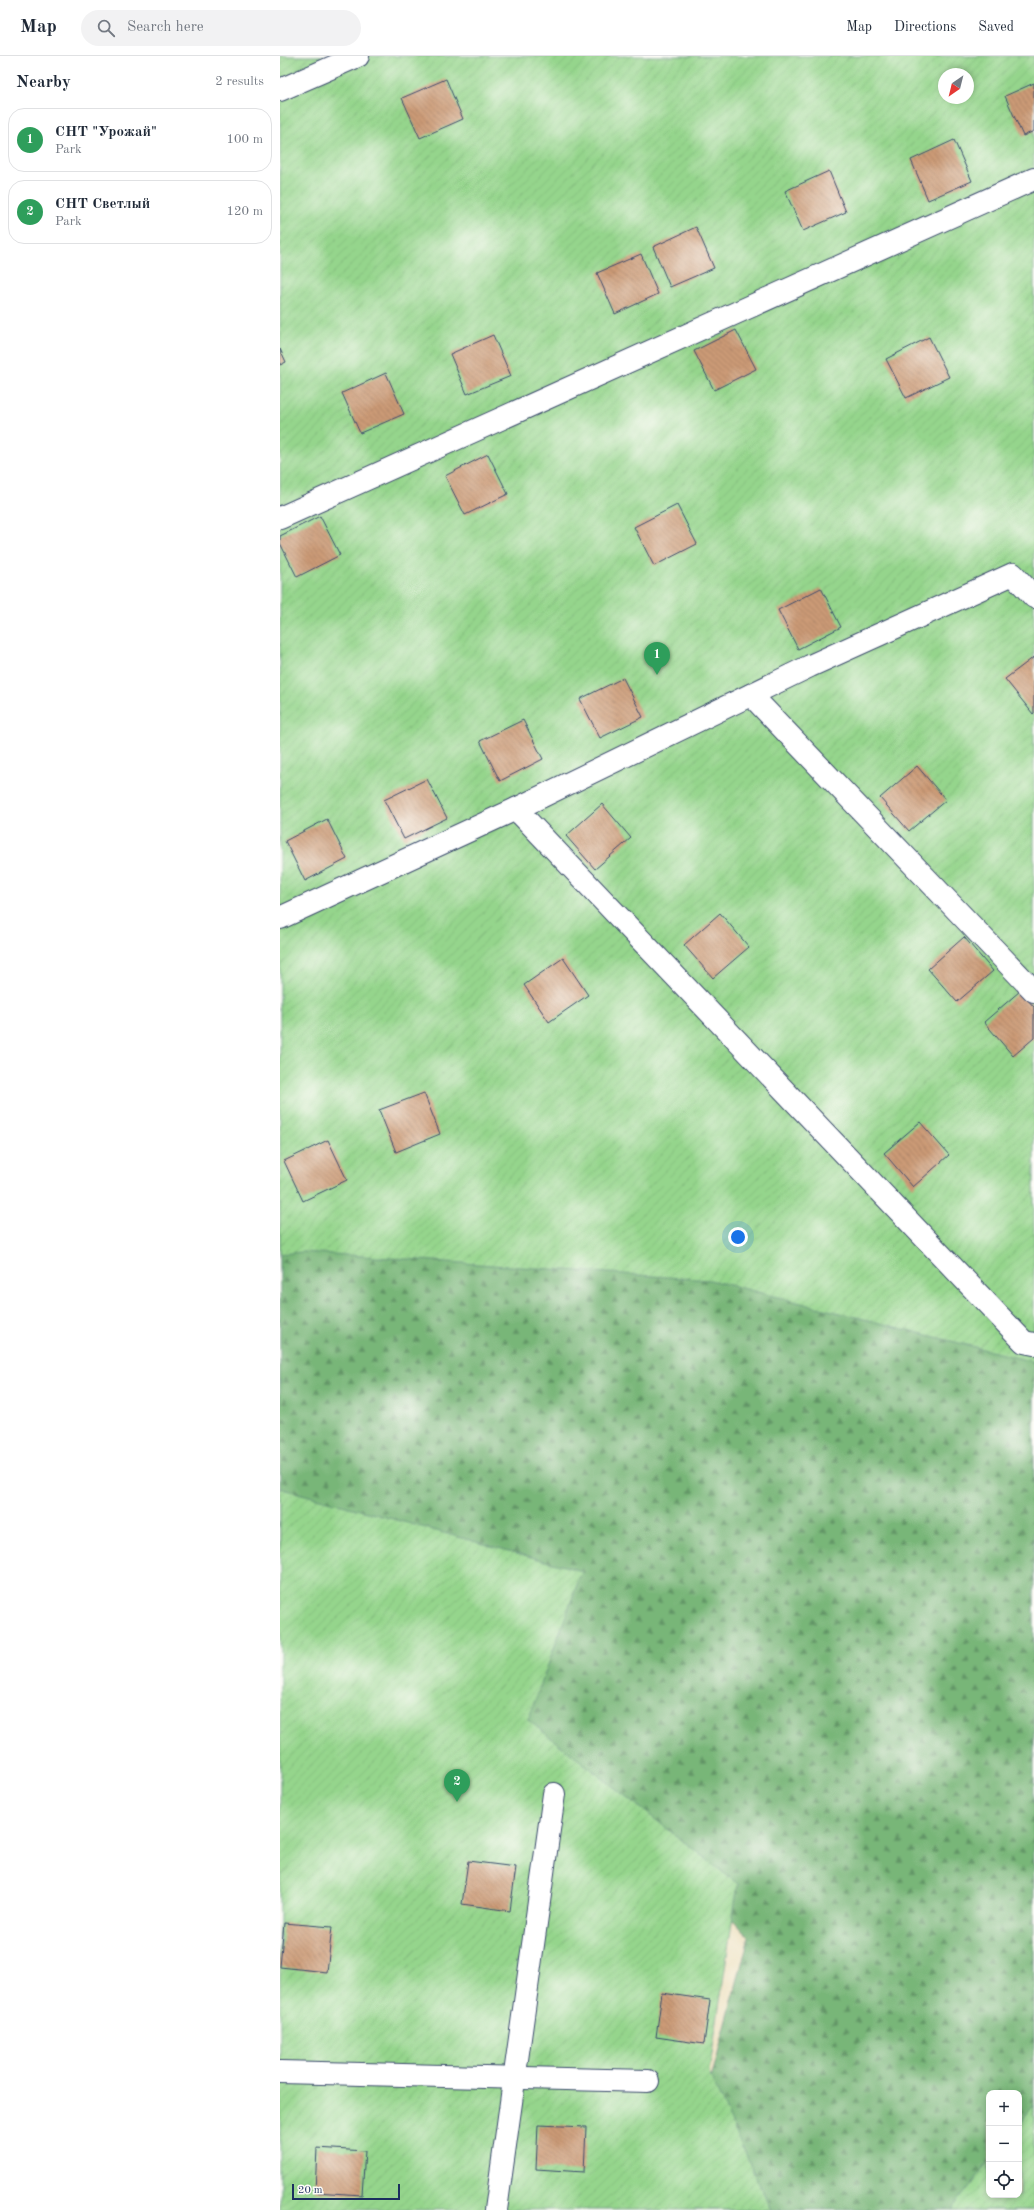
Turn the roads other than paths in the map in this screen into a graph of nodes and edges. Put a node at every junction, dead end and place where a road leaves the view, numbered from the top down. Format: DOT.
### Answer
graph roads {
  1 [pos="358,56"];
  2 [pos="280,90"];
  3 [pos="1034,179"];
  4 [pos="280,518"];
  5 [pos="1034,597"];
  6 [pos="750,695"];
  7 [pos="516,809"];
  8 [pos="280,918"];
  9 [pos="1034,991"];
  10 [pos="1034,1344"];
  11 [pos="554,1794"];
  12 [pos="280,2072"];
  13 [pos="516,2078"];
  14 [pos="648,2081"];
  15 [pos="496,2210"];
  1 -- 2 [label="street"];
  3 -- 4 [label="street"];
  5 -- 6 [label="street"];
  6 -- 7 [label="street"];
  6 -- 9 [label="street"];
  7 -- 8 [label="street"];
  7 -- 10 [label="street"];
  11 -- 13 [label="street"];
  12 -- 13 [label="street"];
  13 -- 14 [label="street"];
  13 -- 15 [label="street"];
}
